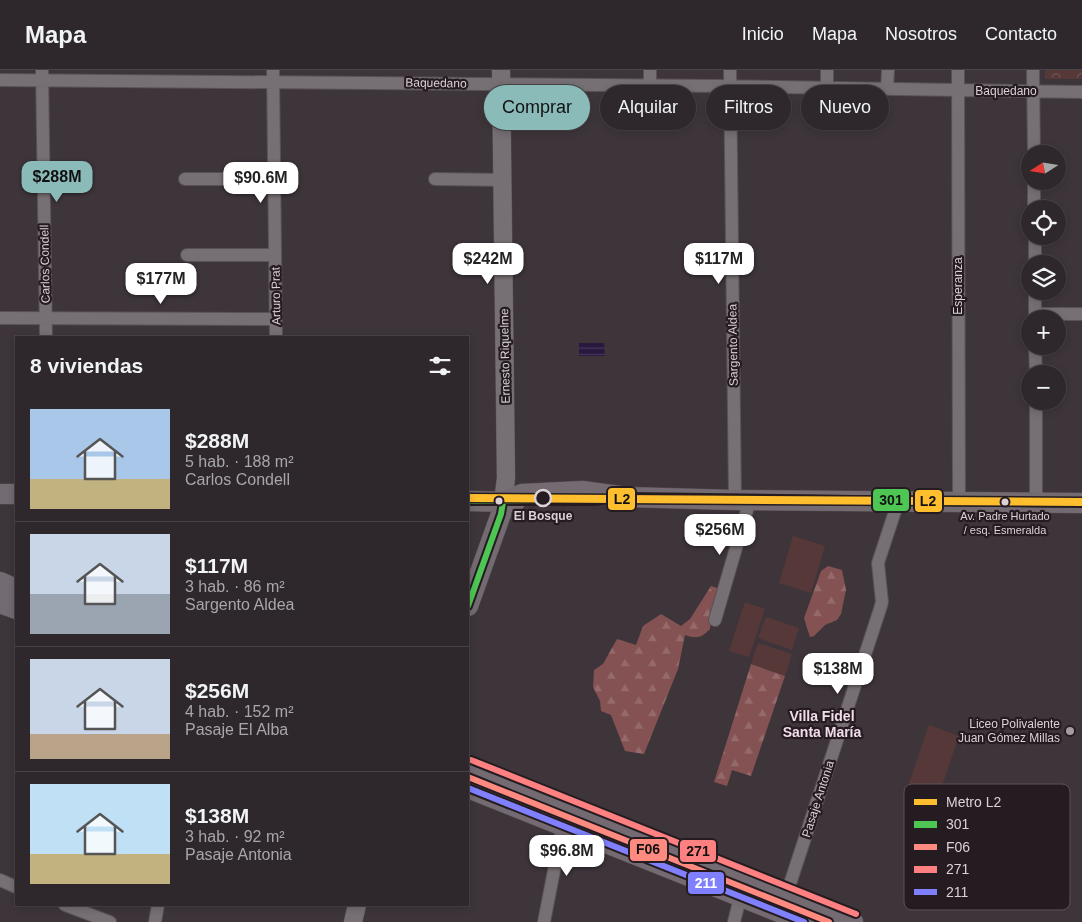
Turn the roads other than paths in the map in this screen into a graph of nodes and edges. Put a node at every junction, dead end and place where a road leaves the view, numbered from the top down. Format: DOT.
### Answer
graph roads {
  1 [pos="650,70"];
  2 [pos="730,70"];
  3 [pos="827,70"];
  4 [pos="888,70"];
  5 [pos="958,70"];
  6 [pos="1033,70"];
  7 [pos="42,75"];
  8 [pos="273,76"];
  9 [pos="502,77"];
  10 [pos="0,80"];
  11 [pos="650,85"];
  12 [pos="730,85"];
  13 [pos="827,85"];
  14 [pos="888,85"];
  15 [pos="889,89"];
  16 [pos="958,91"];
  17 [pos="1034,92"];
  18 [pos="1082,92"];
  19 [pos="731,130"];
  20 [pos="1034,145"];
  21 [pos="185,179"];
  22 [pos="274,179"];
  23 [pos="435,179"];
  24 [pos="503,180"];
  25 [pos="187,255"];
  26 [pos="275,255"];
  27 [pos="1082,314"];
  28 [pos="1066,315"];
  29 [pos="0,318"];
  30 [pos="46,319"];
  31 [pos="276,319"];
  32 [pos="46,336"];
  33 [pos="276,336"];
  34 [pos="1036,410"];
  35 [pos="0,494"];
  36 [pos="15,494"];
  37 [pos="469,500"];
  38 [pos="743,500"];
  39 [pos="503,502"];
  40 [pos="898,502"];
  41 [pos="959,502"];
  42 [pos="1036,503"];
  43 [pos="1082,503"];
  44 [pos="0,603"];
  45 [pos="469,603"];
  46 [pos="15,610"];
  47 [pos="715,620"];
  48 [pos="469,769"];
  49 [pos="469,788"];
  50 [pos="565,817"];
  51 [pos="0,880"];
  52 [pos="15,887"];
  53 [pos="742,888"];
  54 [pos="786,896"];
  55 [pos="68,906"];
  56 [pos="158,906"];
  57 [pos="357,906"];
  58 [pos="110,922"];
  59 [pos="155,922"];
  60 [pos="353,922"];
  61 [pos="544,922"];
  62 [pos="734,922"];
  63 [pos="804,922"];
  64 [pos="852,922"];
  1 -- 11 [label="street"];
  2 -- 12 [label="street, Sargento Aldea"];
  3 -- 13 [label="street"];
  4 -- 14 [label="street"];
  5 -- 16 [label="street, Esperanza"];
  6 -- 17 [label="street"];
  7 -- 8 [label="street, Baquedano"];
  7 -- 10 [label="street, Baquedano"];
  7 -- 30 [label="street, Carlos Condell"];
  8 -- 9 [label="street, Baquedano"];
  8 -- 22 [label="street, Arturo Prat"];
  9 -- 11 [label="street, Baquedano"];
  9 -- 24 [label="street, Ernesto Riquelme"];
  15 -- 16 [label="street, Baquedano"];
  16 -- 17 [label="street, Baquedano"];
  16 -- 41 [label="street, Esperanza"];
  17 -- 18 [label="street, Baquedano"];
  17 -- 20 [label="street"];
  19 -- 38 [label="street, Sargento Aldea"];
  21 -- 22 [label="street"];
  22 -- 26 [label="street, Arturo Prat"];
  23 -- 24 [label="street"];
  24 -- 39 [label="street, Ernesto Riquelme"];
  25 -- 26 [label="street, Arturo Prat"];
  26 -- 31 [label="street, Arturo Prat"];
  27 -- 28 [label="street"];
  29 -- 30 [label="street"];
  30 -- 31 [label="street"];
  30 -- 32 [label="street, Carlos Condell"];
  31 -- 33 [label="street, Arturo Prat"];
  34 -- 42 [label="street"];
  35 -- 36 [label="main road"];
  37 -- 39 [label="main road"];
  38 -- 39 [label="main road"];
  38 -- 40 [label="main road"];
  38 -- 47 [label="street, Sargento Aldea"];
  39 -- 45 [label="main road, Ernesto Riquelme"];
  40 -- 41 [label="main road"];
  40 -- 54 [label="street, Pasaje Antonia"];
  41 -- 42 [label="main road"];
  42 -- 43 [label="main road"];
  44 -- 46 [label="main road"];
  48 -- 50 [label="main road"];
  49 -- 50 [label="main road"];
  50 -- 53 [label="main road"];
  50 -- 61 [label="street"];
  51 -- 52 [label="street"];
  53 -- 54 [label="main road"];
  53 -- 62 [label="street"];
  53 -- 63 [label="main road"];
  54 -- 64 [label="main road"];
  55 -- 58 [label="street"];
  56 -- 59 [label="street"];
  57 -- 60 [label="street"];
}
